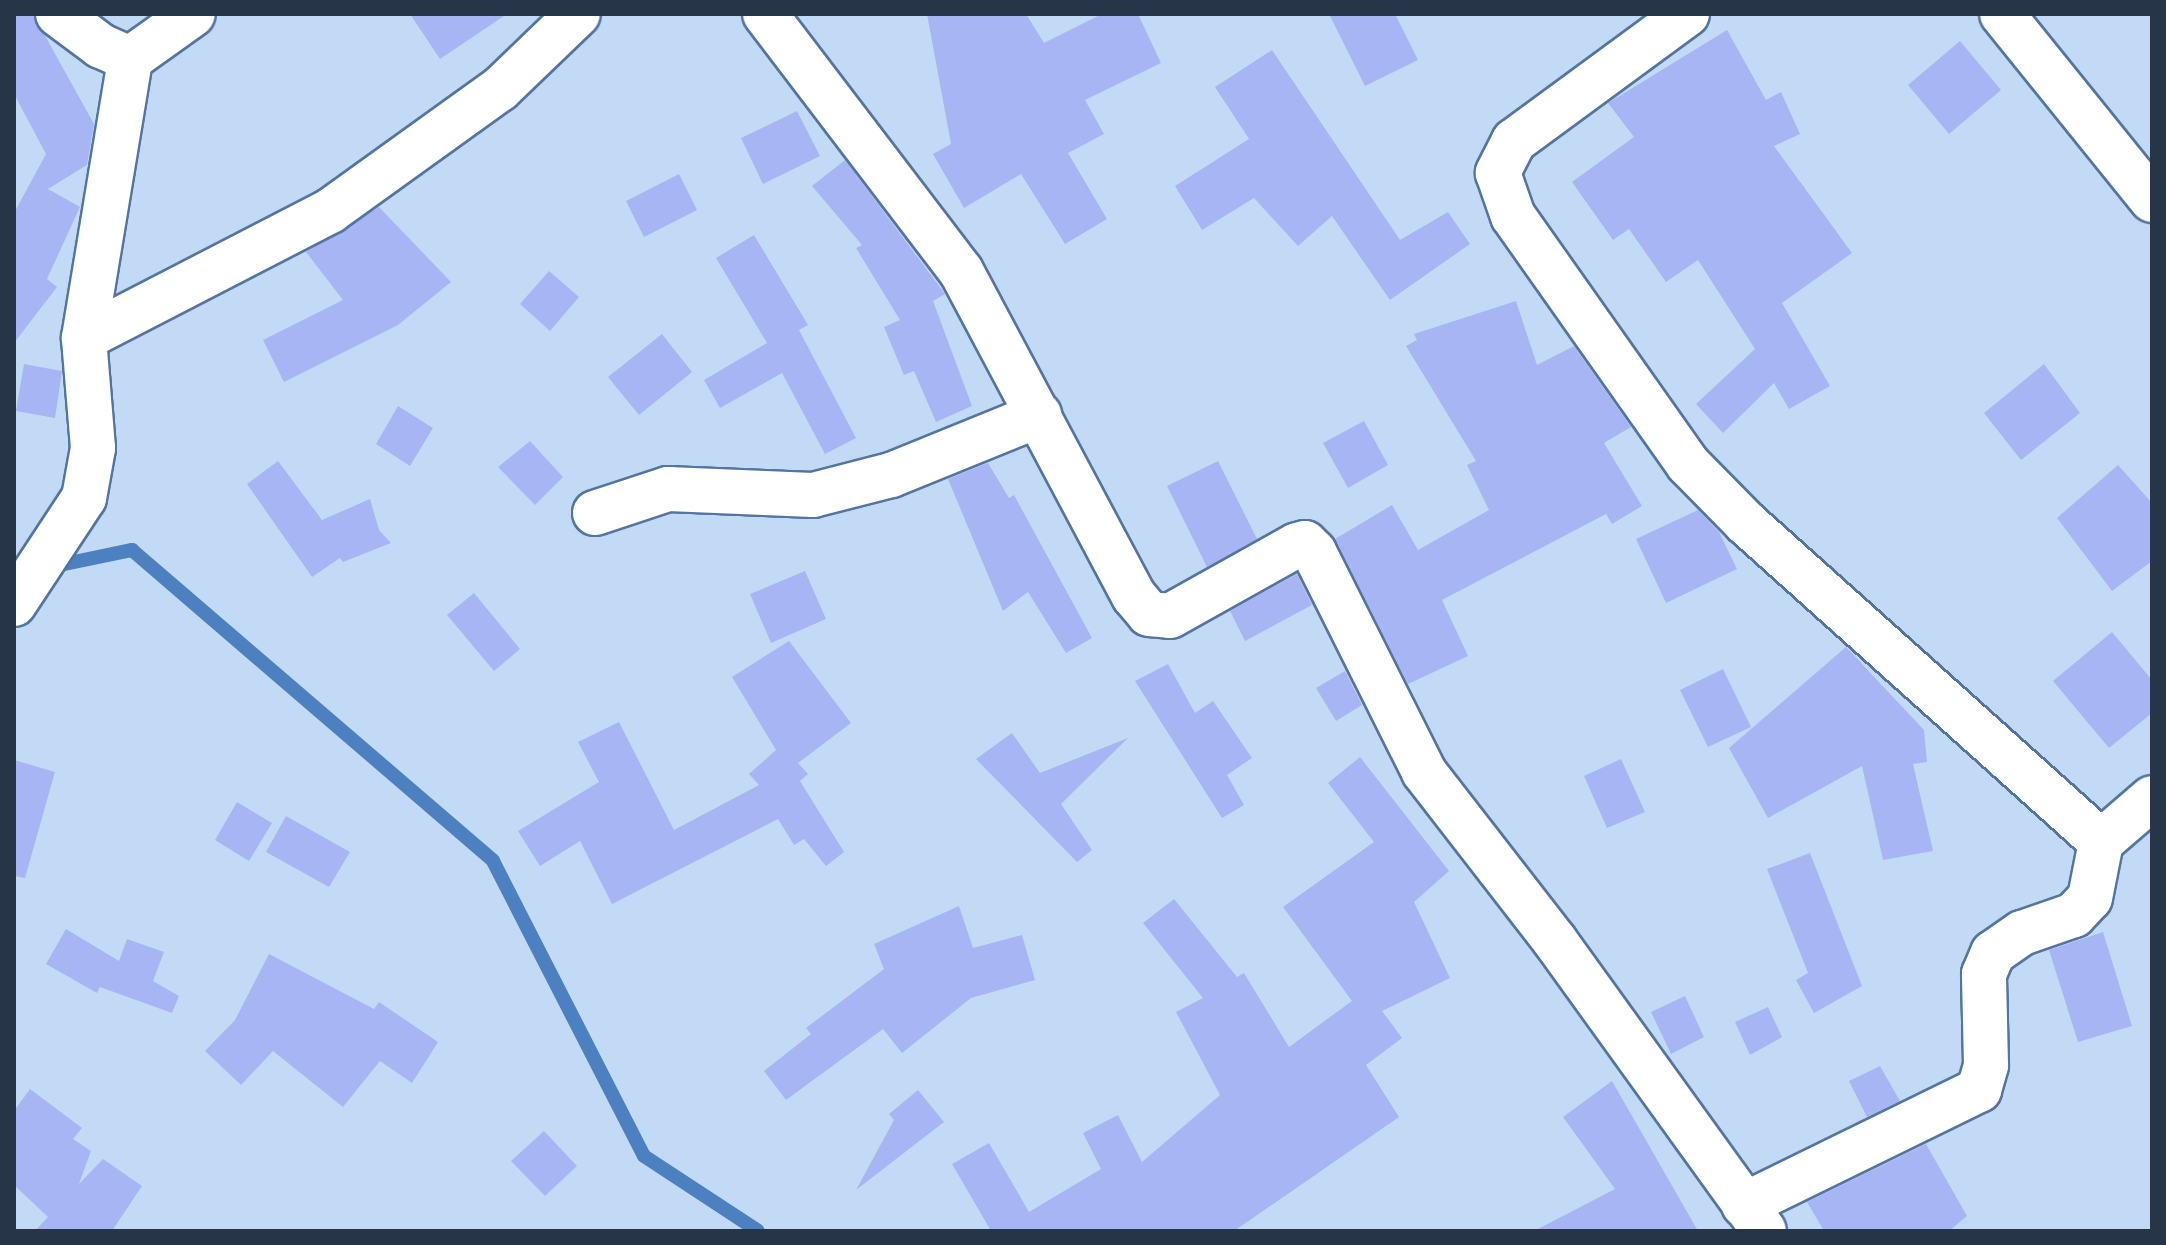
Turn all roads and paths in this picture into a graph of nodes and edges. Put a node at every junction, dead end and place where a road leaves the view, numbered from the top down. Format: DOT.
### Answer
graph roads {
  1 [pos="58,14"];
  2 [pos="578,14"];
  3 [pos="765,14"];
  4 [pos="1687,14"];
  5 [pos="2002,14"];
  6 [pos="181,18"];
  7 [pos="130,59"];
  8 [pos="2152,200"];
  9 [pos="84,338"];
  10 [pos="1039,415"];
  11 [pos="595,513"];
  12 [pos="14,604"];
  13 [pos="2152,798"];
  14 [pos="2101,842"];
  15 [pos="1754,1218"];
  1 -- 7 [label="street"];
  2 -- 9 [label="street"];
  3 -- 10 [label="street"];
  4 -- 14 [label="street"];
  5 -- 8 [label="street"];
  6 -- 7 [label="street"];
  7 -- 9 [label="street"];
  9 -- 12 [label="street"];
  10 -- 11 [label="street"];
  10 -- 15 [label="street"];
  13 -- 14 [label="street"];
  14 -- 15 [label="street"];
}
